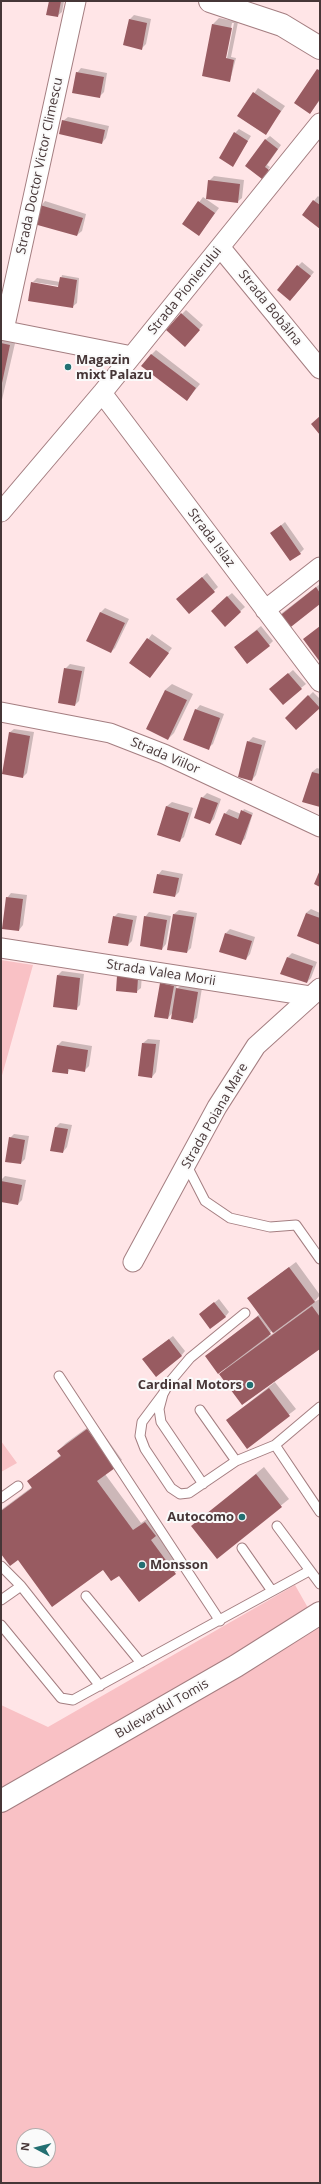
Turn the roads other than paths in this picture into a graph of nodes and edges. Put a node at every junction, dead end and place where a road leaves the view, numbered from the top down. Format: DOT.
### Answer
graph roads {
  1 [pos="76,1"];
  2 [pos="210,1"];
  3 [pos="320,48"];
  4 [pos="320,123"];
  5 [pos="220,247"];
  6 [pos="2,330"];
  7 [pos="132,356"];
  8 [pos="320,369"];
  9 [pos="102,393"];
  10 [pos="1,512"];
  11 [pos="320,567"];
  12 [pos="265,610"];
  13 [pos="320,682"];
  14 [pos="1,712"];
  15 [pos="320,827"];
  16 [pos="1,948"];
  17 [pos="317,995"];
  18 [pos="186,1164"];
  19 [pos="320,1260"];
  20 [pos="133,1262"];
  21 [pos="245,1313"];
  22 [pos="59,1376"];
  23 [pos="163,1394"];
  24 [pos="320,1407"];
  25 [pos="200,1410"];
  26 [pos="275,1445"];
  27 [pos="236,1461"];
  28 [pos="203,1484"];
  29 [pos="18,1486"];
  30 [pos="1,1498"];
  31 [pos="320,1512"];
  32 [pos="277,1526"];
  33 [pos="242,1548"];
  34 [pos="1,1566"];
  35 [pos="309,1570"];
  36 [pos="320,1584"];
  37 [pos="21,1586"];
  38 [pos="272,1591"];
  39 [pos="86,1596"];
  40 [pos="320,1597"];
  41 [pos="1,1600"];
  42 [pos="320,1613"];
  43 [pos="220,1621"];
  44 [pos="1,1625"];
  45 [pos="141,1663"];
  46 [pos="100,1686"];
  47 [pos="1,1785"];
  48 [pos="1,1802"];
  1 -- 6 [label="street, Strada Doctor Victor Climescu"];
  2 -- 3 [label="main road"];
  4 -- 5 [label="street, Strada Pionierului"];
  5 -- 7 [label="street, Strada Pionierului"];
  5 -- 8 [label="street, Strada Bobâlna"];
  6 -- 7 [label="street"];
  7 -- 9 [label="street, Strada Pionierului"];
  9 -- 10 [label="street, Strada Pionierului"];
  9 -- 12 [label="street, Strada Islaz"];
  11 -- 12 [label="street"];
  12 -- 13 [label="street, Strada Islaz"];
  14 -- 15 [label="street, Strada Viilor"];
  16 -- 17 [label="street, Strada Valea Morii"];
  17 -- 18 [label="street, Strada Poiana Mare"];
  18 -- 19 [label="lane"];
  18 -- 20 [label="street, Strada Poiana Mare"];
  21 -- 23 [label="lane"];
  22 -- 43 [label="lane"];
  23 -- 28 [label="lane"];
  23 -- 28 [label="lane"];
  24 -- 26 [label="lane"];
  25 -- 27 [label="lane"];
  26 -- 27 [label="lane"];
  26 -- 31 [label="lane"];
  27 -- 28 [label="lane"];
  29 -- 30 [label="lane"];
  32 -- 35 [label="lane"];
  33 -- 38 [label="lane"];
  34 -- 37 [label="lane"];
  35 -- 36 [label="lane"];
  35 -- 38 [label="lane"];
  37 -- 41 [label="lane"];
  37 -- 46 [label="lane"];
  38 -- 43 [label="lane"];
  39 -- 45 [label="lane"];
  40 -- 47 [label="main road, Bulevardul Tomis"];
  42 -- 48 [label="main road, Bulevardul Tomis"];
  43 -- 45 [label="lane"];
  44 -- 46 [label="lane"];
  45 -- 46 [label="lane"];
}
